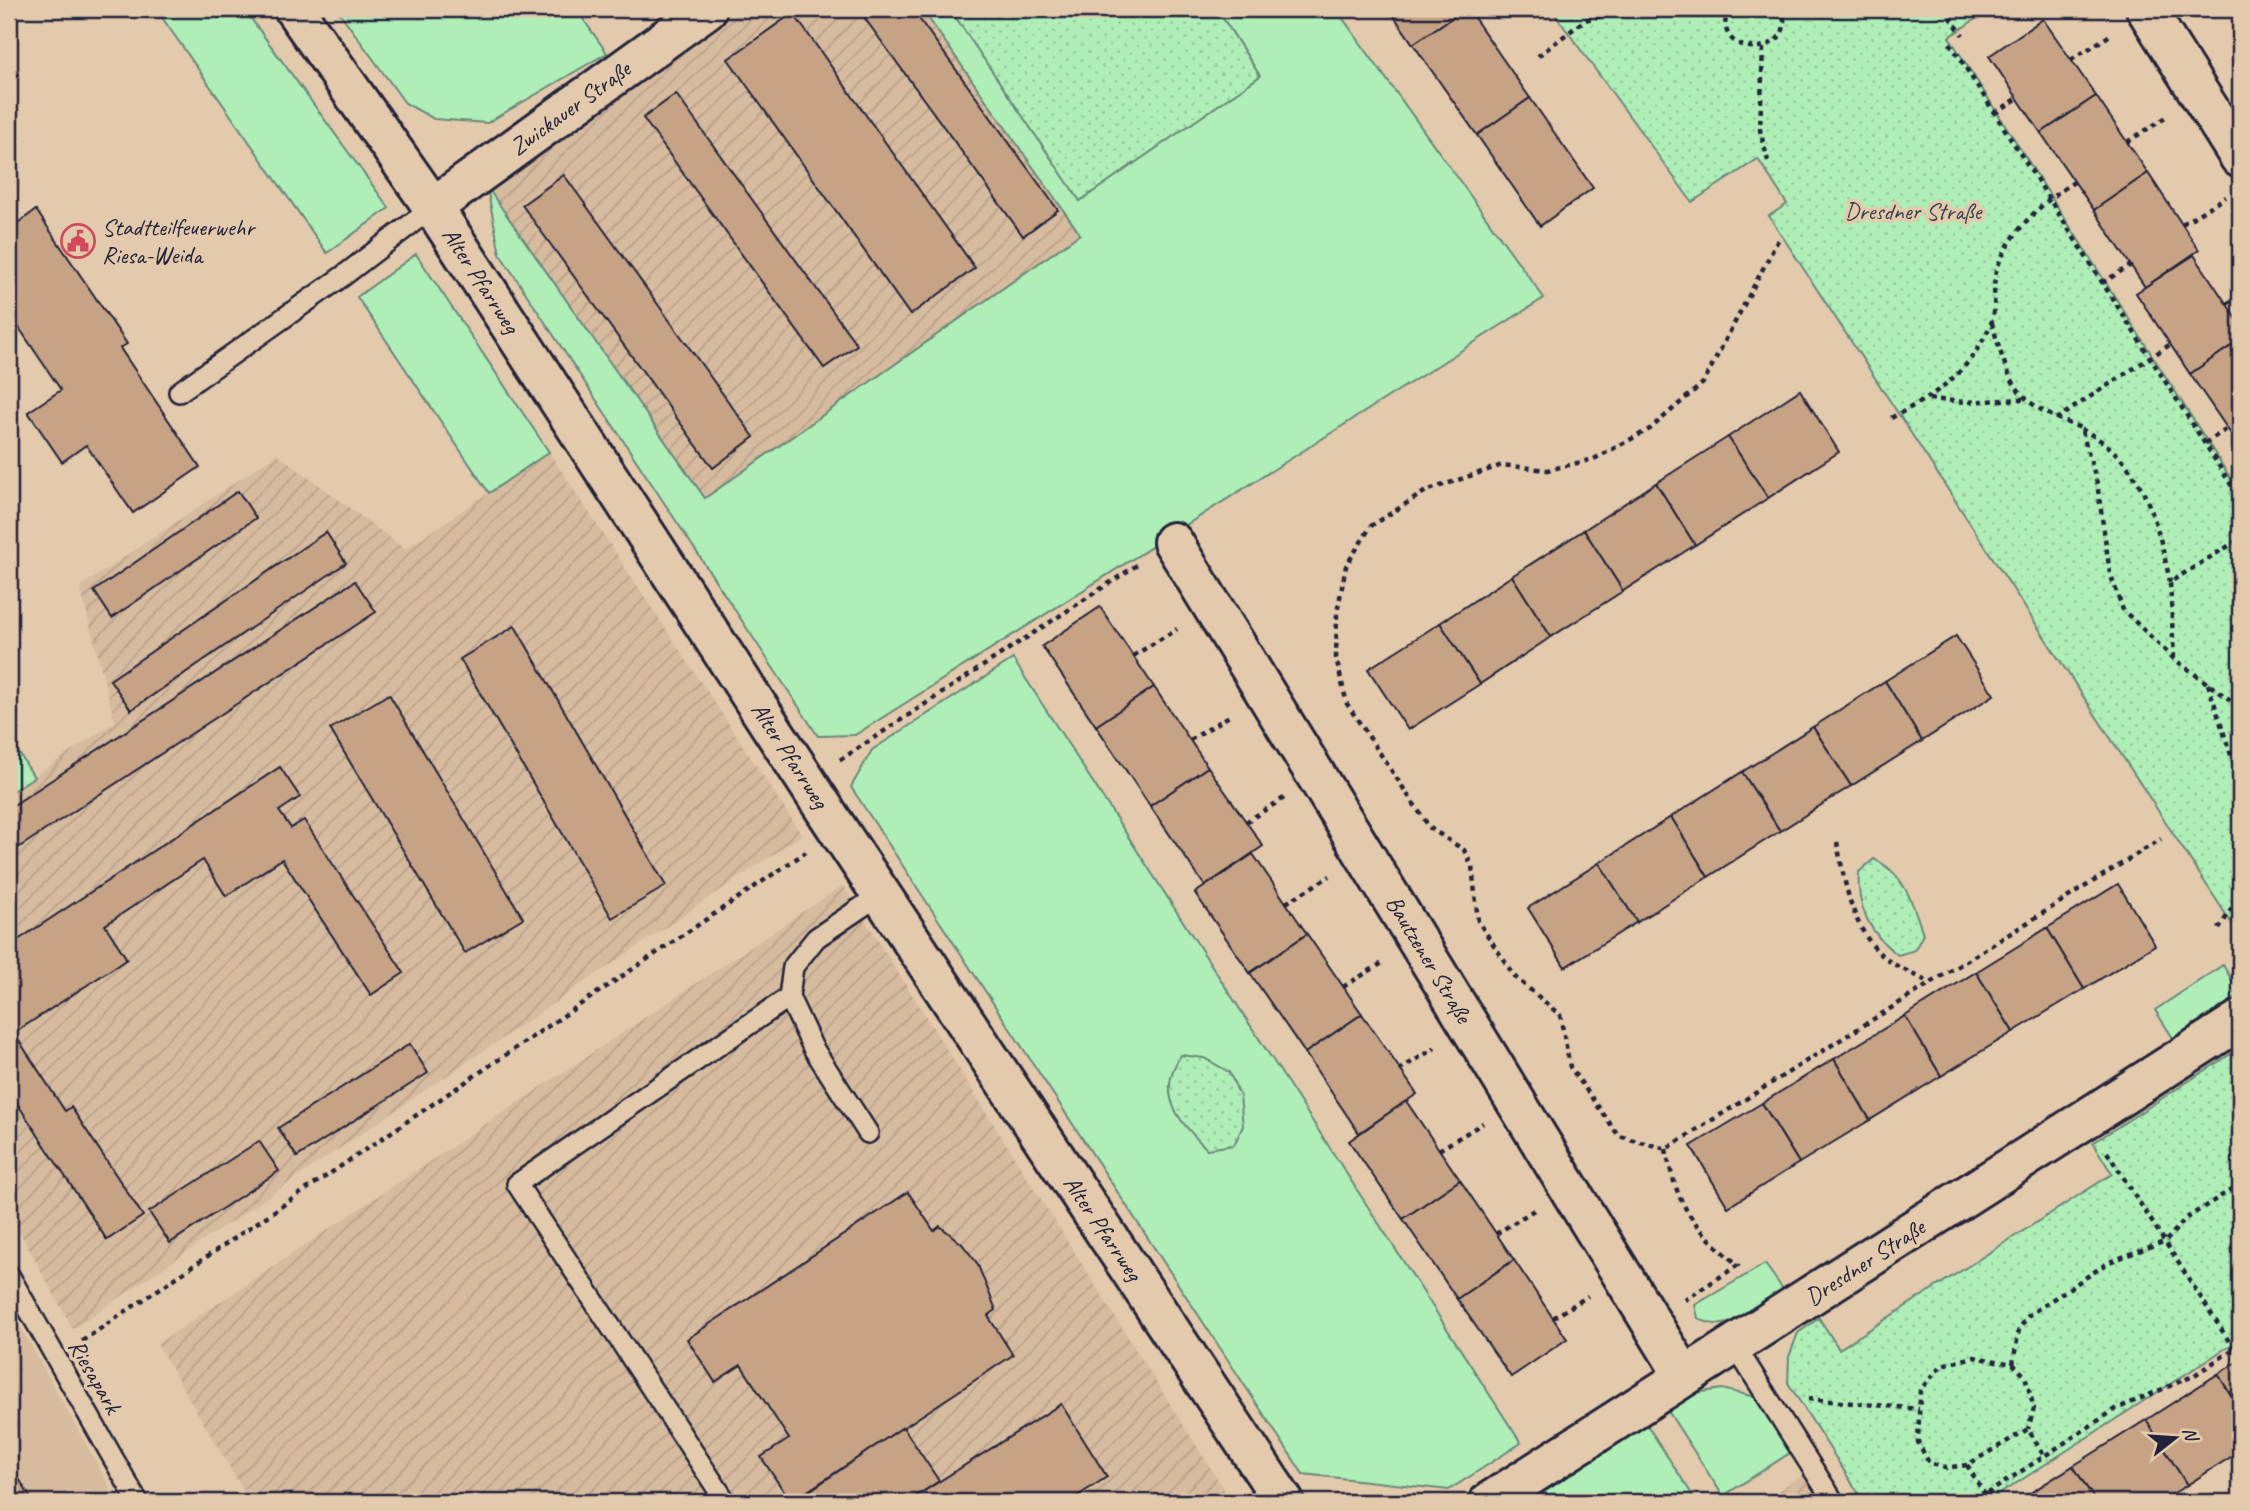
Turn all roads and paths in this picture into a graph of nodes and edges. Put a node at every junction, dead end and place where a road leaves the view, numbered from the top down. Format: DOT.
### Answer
graph roads {
  1 [pos="294,9"];
  2 [pos="707,9"];
  3 [pos="1630,9"];
  4 [pos="1680,9"];
  5 [pos="1728,9"];
  6 [pos="1781,9"];
  7 [pos="1944,9"];
  8 [pos="2146,9"];
  9 [pos="1725,15"];
  10 [pos="1963,35"];
  11 [pos="1950,43"];
  12 [pos="1763,48"];
  13 [pos="1538,56"];
  14 [pos="2018,98"];
  15 [pos="1995,113"];
  16 [pos="2240,158"];
  17 [pos="1768,161"];
  18 [pos="2074,181"];
  19 [pos="2229,195"];
  20 [pos="2049,198"];
  21 [pos="433,207"];
  22 [pos="2182,224"];
  23 [pos="1777,240"];
  24 [pos="2131,265"];
  25 [pos="2102,283"];
  26 [pos="2240,295"];
  27 [pos="2227,304"];
  28 [pos="1992,323"];
  29 [pos="2171,344"];
  30 [pos="2150,357"];
  31 [pos="179,391"];
  32 [pos="1928,399"];
  33 [pos="2023,399"];
  34 [pos="1891,418"];
  35 [pos="2056,419"];
  36 [pos="2081,428"];
  37 [pos="2227,429"];
  38 [pos="2205,443"];
  39 [pos="2240,499"];
  40 [pos="2240,539"];
  41 [pos="1173,541"];
  42 [pos="2170,582"];
  43 [pos="1213,606"];
  44 [pos="1133,656"];
  45 [pos="2175,659"];
  46 [pos="2208,684"];
  47 [pos="2240,707"];
  48 [pos="807,781"];
  49 [pos="2240,783"];
  50 [pos="838,830"];
  51 [pos="2161,839"];
  52 [pos="1837,842"];
  53 [pos="1365,854"];
  54 [pos="2240,859"];
  55 [pos="881,894"];
  56 [pos="1286,903"];
  57 [pos="2218,929"];
  58 [pos="1929,982"];
  59 [pos="789,997"];
  60 [pos="2240,1020"];
  61 [pos="1516,1102"];
  62 [pos="2085,1119"];
  63 [pos="868,1133"];
  64 [pos="1666,1149"];
  65 [pos="1439,1150"];
  66 [pos="2240,1184"];
  67 [pos="2166,1241"];
  68 [pos="9,1275"];
  69 [pos="1651,1322"];
  70 [pos="2240,1345"];
  71 [pos="1734,1346"];
  72 [pos="2234,1349"];
  73 [pos="57,1358"];
  74 [pos="2013,1364"];
  75 [pos="1684,1376"];
  76 [pos="1919,1409"];
  77 [pos="1775,1410"];
  78 [pos="2028,1429"];
  79 [pos="2044,1456"];
  80 [pos="1967,1465"];
  81 [pos="1985,1495"];
  82 [pos="138,1502"];
  83 [pos="726,1502"];
  84 [pos="1284,1502"];
  85 [pos="1489,1502"];
  86 [pos="1834,1502"];
  87 [pos="1983,1502"];
  1 -- 21 [label="street, Alter Pfarrweg"];
  2 -- 21 [label="street, Zwickauer Straße"];
  3 -- 13 [label="path"];
  4 -- 9 [label="path"];
  5 -- 9 [label="path"];
  6 -- 12 [label="path"];
  7 -- 10 [label="path"];
  8 -- 16 [label="street"];
  9 -- 12 [label="path"];
  11 -- 15 [label="path"];
  12 -- 17 [label="path"];
  14 -- 15 [label="path"];
  15 -- 20 [label="path"];
  18 -- 20 [label="path"];
  19 -- 22 [label="path"];
  20 -- 25 [label="path"];
  20 -- 28 [label="path"];
  21 -- 31 [label="lane"];
  21 -- 48 [label="street, Alter Pfarrweg"];
  23 -- 64 [label="path"];
  24 -- 25 [label="path"];
  25 -- 30 [label="path"];
  26 -- 27 [label="path"];
  28 -- 32 [label="path"];
  28 -- 33 [label="path"];
  29 -- 30 [label="path"];
  30 -- 35 [label="path"];
  30 -- 38 [label="path"];
  32 -- 33 [label="path"];
  32 -- 34 [label="path"];
  33 -- 35 [label="path"];
  35 -- 36 [label="path"];
  36 -- 42 [label="path"];
  36 -- 45 [label="path"];
  37 -- 38 [label="path"];
  38 -- 39 [label="path"];
  40 -- 42 [label="path"];
  41 -- 43 [label="street, Bautzener Straße"];
  41 -- 48 [label="path"];
  42 -- 45 [label="path"];
  43 -- 44 [label="path"];
  43 -- 53 [label="street, Bautzener Straße"];
  45 -- 46 [label="path"];
  46 -- 47 [label="path"];
  46 -- 49 [label="path"];
  48 -- 50 [label="street, Alter Pfarrweg"];
  50 -- 55 [label="street, Alter Pfarrweg"];
  50 -- 73 [label="path"];
  51 -- 58 [label="path"];
  52 -- 58 [label="path"];
  53 -- 56 [label="path"];
  53 -- 61 [label="street, Bautzener Straße"];
  54 -- 57 [label="path"];
  55 -- 59 [label="lane"];
  55 -- 84 [label="street, Alter Pfarrweg"];
  58 -- 64 [label="path"];
  59 -- 63 [label="lane"];
  59 -- 83 [label="lane"];
  60 -- 62 [label="street, Dresdner Straße"];
  61 -- 65 [label="path"];
  61 -- 69 [label="street, Bautzener Straße"];
  62 -- 67 [label="path"];
  62 -- 71 [label="street, Dresdner Straße"];
  64 -- 69 [label="path"];
  66 -- 67 [label="path"];
  67 -- 72 [label="path"];
  67 -- 74 [label="path"];
  68 -- 73 [label="lane, Riesapark"];
  69 -- 75 [label="street, Bautzener Straße"];
  70 -- 72 [label="path"];
  71 -- 75 [label="street, Dresdner Straße"];
  71 -- 77 [label="lane"];
  72 -- 79 [label="path"];
  73 -- 82 [label="lane, Riesapark"];
  74 -- 76 [label="path"];
  74 -- 78 [label="path"];
  75 -- 85 [label="street, Dresdner Straße"];
  76 -- 77 [label="path"];
  76 -- 80 [label="path"];
  77 -- 86 [label="lane"];
  78 -- 79 [label="path"];
  78 -- 80 [label="path"];
  79 -- 81 [label="path"];
  80 -- 81 [label="path"];
  81 -- 87 [label="path"];
}
